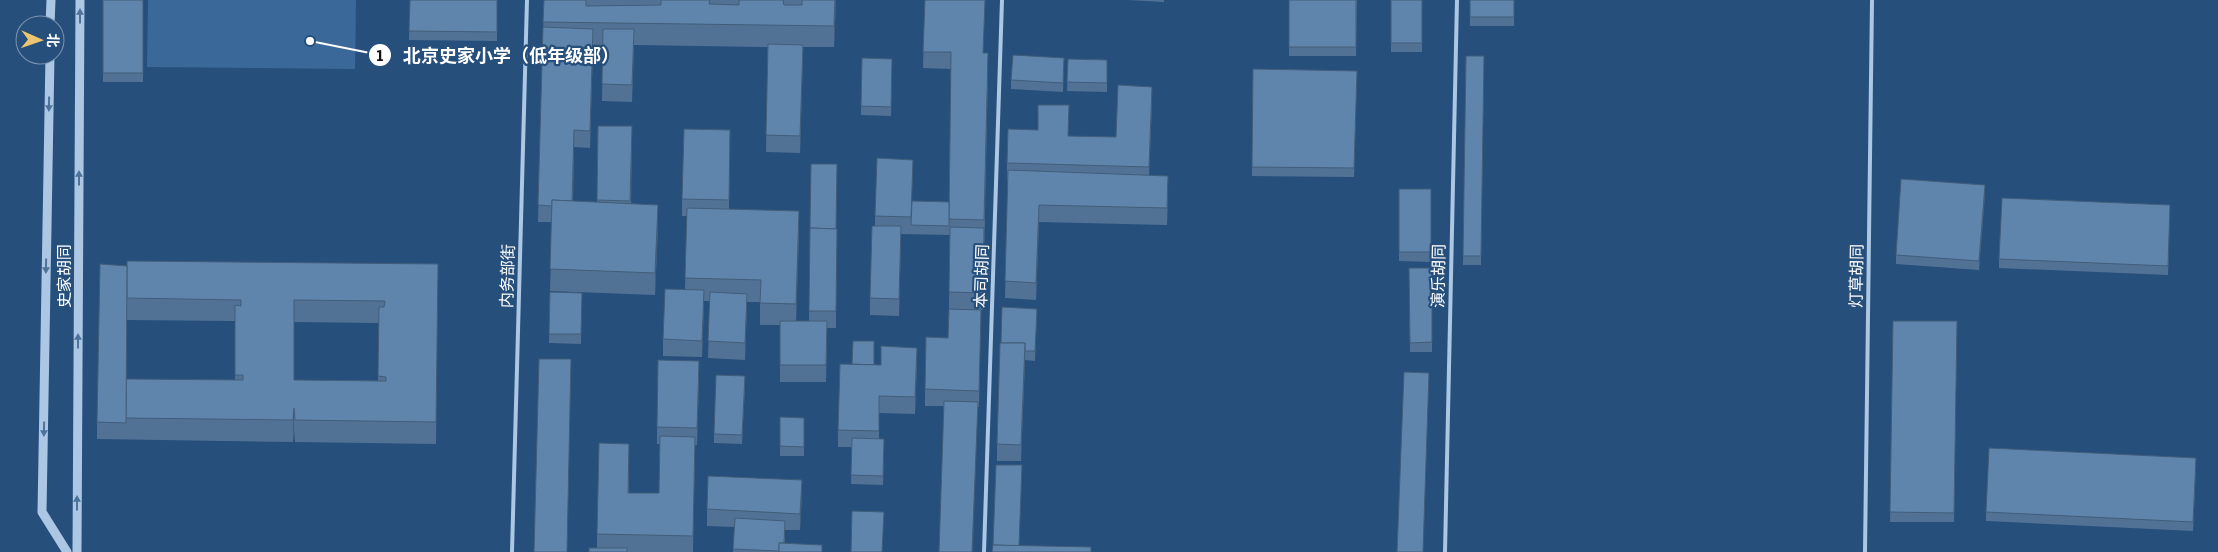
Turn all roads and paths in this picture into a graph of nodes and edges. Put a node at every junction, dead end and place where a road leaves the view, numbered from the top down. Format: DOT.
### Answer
graph roads {
  1 [pos="51,0"];
  2 [pos="80,0"];
  3 [pos="527,0"];
  4 [pos="1002,0"];
  5 [pos="1456,0"];
  6 [pos="1872,0"];
  7 [pos="50,15"];
  8 [pos="50,65"];
  9 [pos="67,552"];
  10 [pos="77,552"];
  11 [pos="512,552"];
  12 [pos="984,552"];
  13 [pos="1445,552"];
  14 [pos="1865,552"];
  1 -- 7 [label="street"];
  10 -- 2 [label="street, 史家胡同, one-way"];
  3 -- 11 [label="lane, 内务部街"];
  4 -- 12 [label="lane, 本司胡同"];
  5 -- 13 [label="lane, 演乐胡同"];
  6 -- 14 [label="lane, 灯草胡同"];
  8 -- 9 [label="street, one-way"];
}
